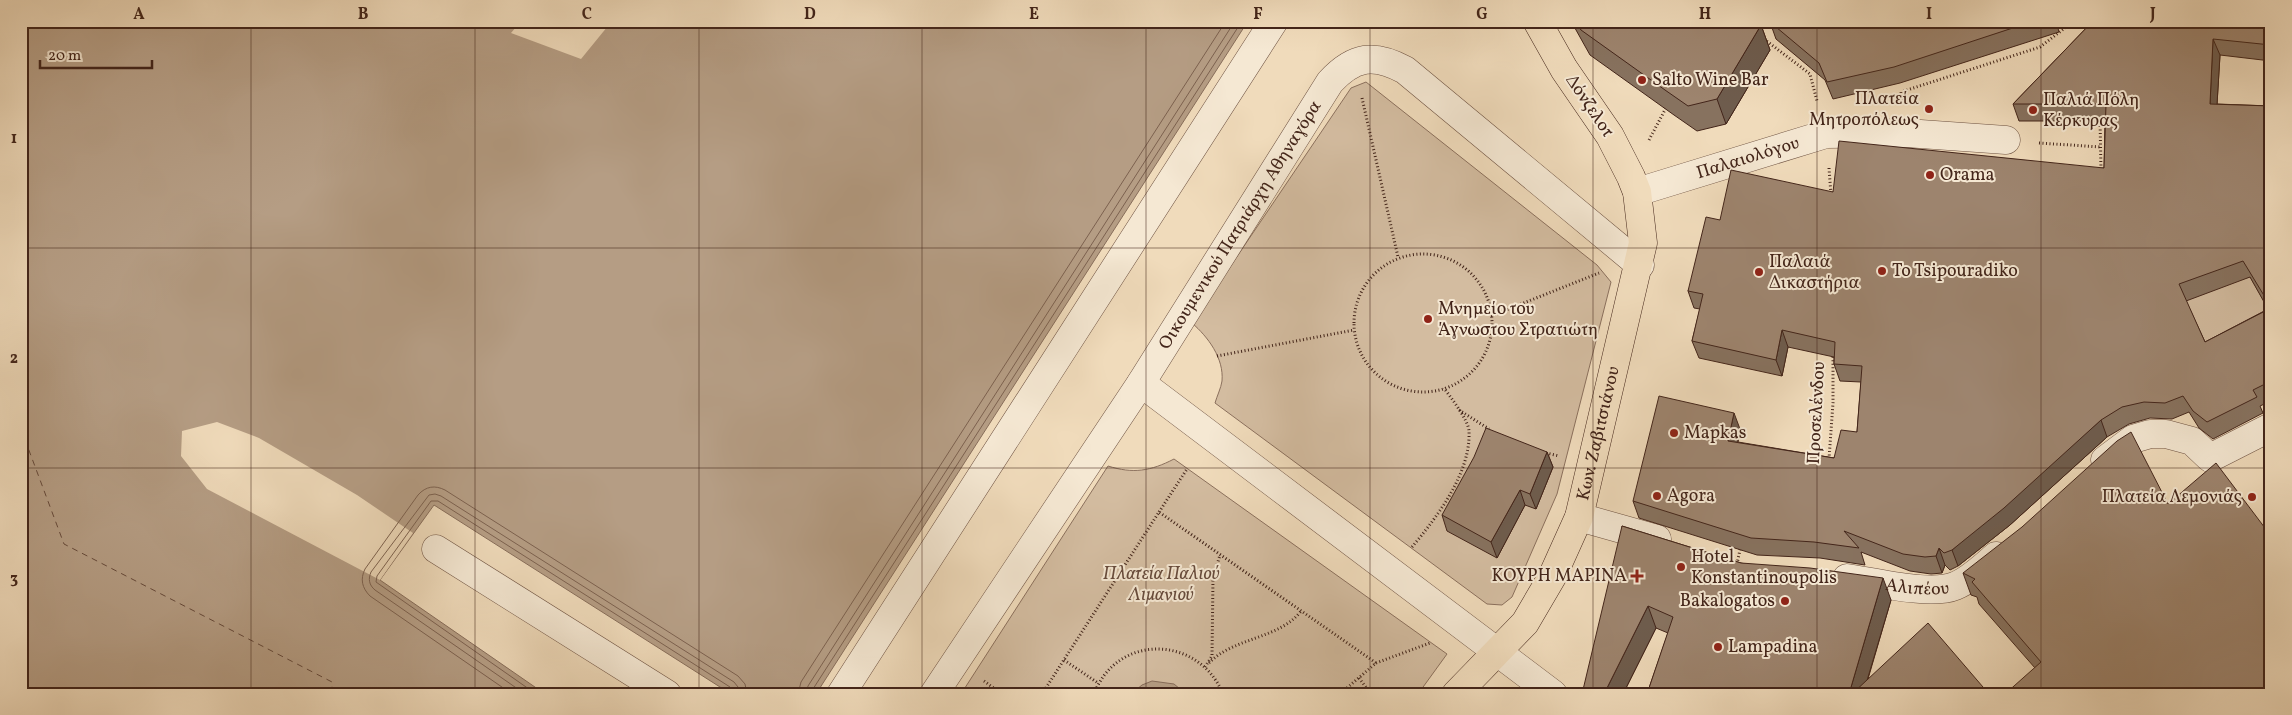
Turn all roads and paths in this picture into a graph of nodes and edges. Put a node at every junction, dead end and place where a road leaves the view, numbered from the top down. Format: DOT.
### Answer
graph roads {
  1 [pos="1274,21"];
  2 [pos="1537,21"];
  3 [pos="2074,21"];
  4 [pos="1756,33"];
  5 [pos="1810,74"];
  6 [pos="1901,92"];
  7 [pos="1361,95"];
  8 [pos="1670,99"];
  9 [pos="2100,115"];
  10 [pos="1826,134"];
  11 [pos="2006,140"];
  12 [pos="2101,147"];
  13 [pos="2101,174"];
  14 [pos="1634,184"];
  15 [pos="1831,200"];
  16 [pos="1398,257"];
  17 [pos="1640,265"];
  18 [pos="1604,271"];
  19 [pos="1491,316"];
  20 [pos="1354,330"];
  21 [pos="1833,345"];
  22 [pos="1217,356"];
  23 [pos="1141,383"];
  24 [pos="1444,388"];
  25 [pos="1458,410"];
  26 [pos="2271,427"];
  27 [pos="1490,430"];
  28 [pos="1540,452"];
  29 [pos="1565,458"];
  30 [pos="1828,467"];
  31 [pos="1187,469"];
  32 [pos="2085,478"];
  33 [pos="1159,512"];
  34 [pos="1579,517"];
  35 [pos="1743,535"];
  36 [pos="2012,544"];
  37 [pos="1680,546"];
  38 [pos="1411,548"];
  39 [pos="436,549"];
  40 [pos="1220,555"];
  41 [pos="1737,564"];
  42 [pos="1819,574"];
  43 [pos="1302,611"];
  44 [pos="1431,643"];
  45 [pos="1496,652"];
  46 [pos="1064,660"];
  47 [pos="1376,663"];
  48 [pos="1206,667"];
  49 [pos="1359,678"];
  50 [pos="1098,683"];
  51 [pos="989,685"];
  52 [pos="667,694"];
  53 [pos="841,694"];
  54 [pos="934,694"];
  55 [pos="1002,694"];
  56 [pos="1042,694"];
  57 [pos="1094,694"];
  58 [pos="1223,694"];
  59 [pos="1340,694"];
  60 [pos="1371,694"];
  61 [pos="1456,694"];
  62 [pos="1553,694"];
  1 -- 53 [label="street"];
  2 -- 14 [label="main road, Δόνζελοτ"];
  3 -- 6 [label="path"];
  4 -- 5 [label="path"];
  7 -- 16 [label="path"];
  8 -- 14 [label="path"];
  9 -- 12 [label="path"];
  10 -- 11 [label="street, Παλαιολόγου"];
  10 -- 14 [label="street, Παλαιολόγου"];
  10 -- 15 [label="path"];
  11 -- 12 [label="path"];
  12 -- 13 [label="path"];
  14 -- 17 [label="main road, Κων. Ζαβιτσιάνου"];
  16 -- 19 [label="path"];
  16 -- 20 [label="path"];
  17 -- 23 [label="street, Οικουμενικού Πατριάρχη Αθηναγόρα"];
  17 -- 34 [label="main road, Κων. Ζαβιτσιάνου"];
  18 -- 19 [label="path"];
  19 -- 24 [label="path"];
  20 -- 22 [label="path"];
  20 -- 24 [label="path"];
  21 -- 30 [label="path, Προσελένδου"];
  23 -- 45 [label="street"];
  23 -- 54 [label="street, Οικουμενικού Πατριάρχη Αθηναγόρα"];
  24 -- 25 [label="path"];
  25 -- 27 [label="path"];
  25 -- 38 [label="path"];
  26 -- 32 [label="street"];
  28 -- 29 [label="path"];
  31 -- 33 [label="path"];
  33 -- 40 [label="path"];
  33 -- 46 [label="path"];
  34 -- 37 [label="street"];
  34 -- 45 [label="main road, Κων. Ζαβιτσιάνου"];
  35 -- 41 [label="path"];
  36 -- 42 [label="street, Αλιπέου"];
  39 -- 52 [label="street"];
  40 -- 43 [label="path"];
  40 -- 48 [label="path"];
  43 -- 47 [label="path"];
  43 -- 48 [label="path"];
  44 -- 47 [label="path"];
  45 -- 61 [label="main road, Κων. Ζαβιτσιάνου"];
  45 -- 62 [label="street"];
  46 -- 50 [label="path"];
  46 -- 56 [label="path"];
  47 -- 49 [label="path"];
  48 -- 50 [label="path"];
  48 -- 58 [label="path"];
  49 -- 59 [label="path"];
  49 -- 60 [label="path"];
  50 -- 57 [label="path"];
  51 -- 55 [label="path"];
}
